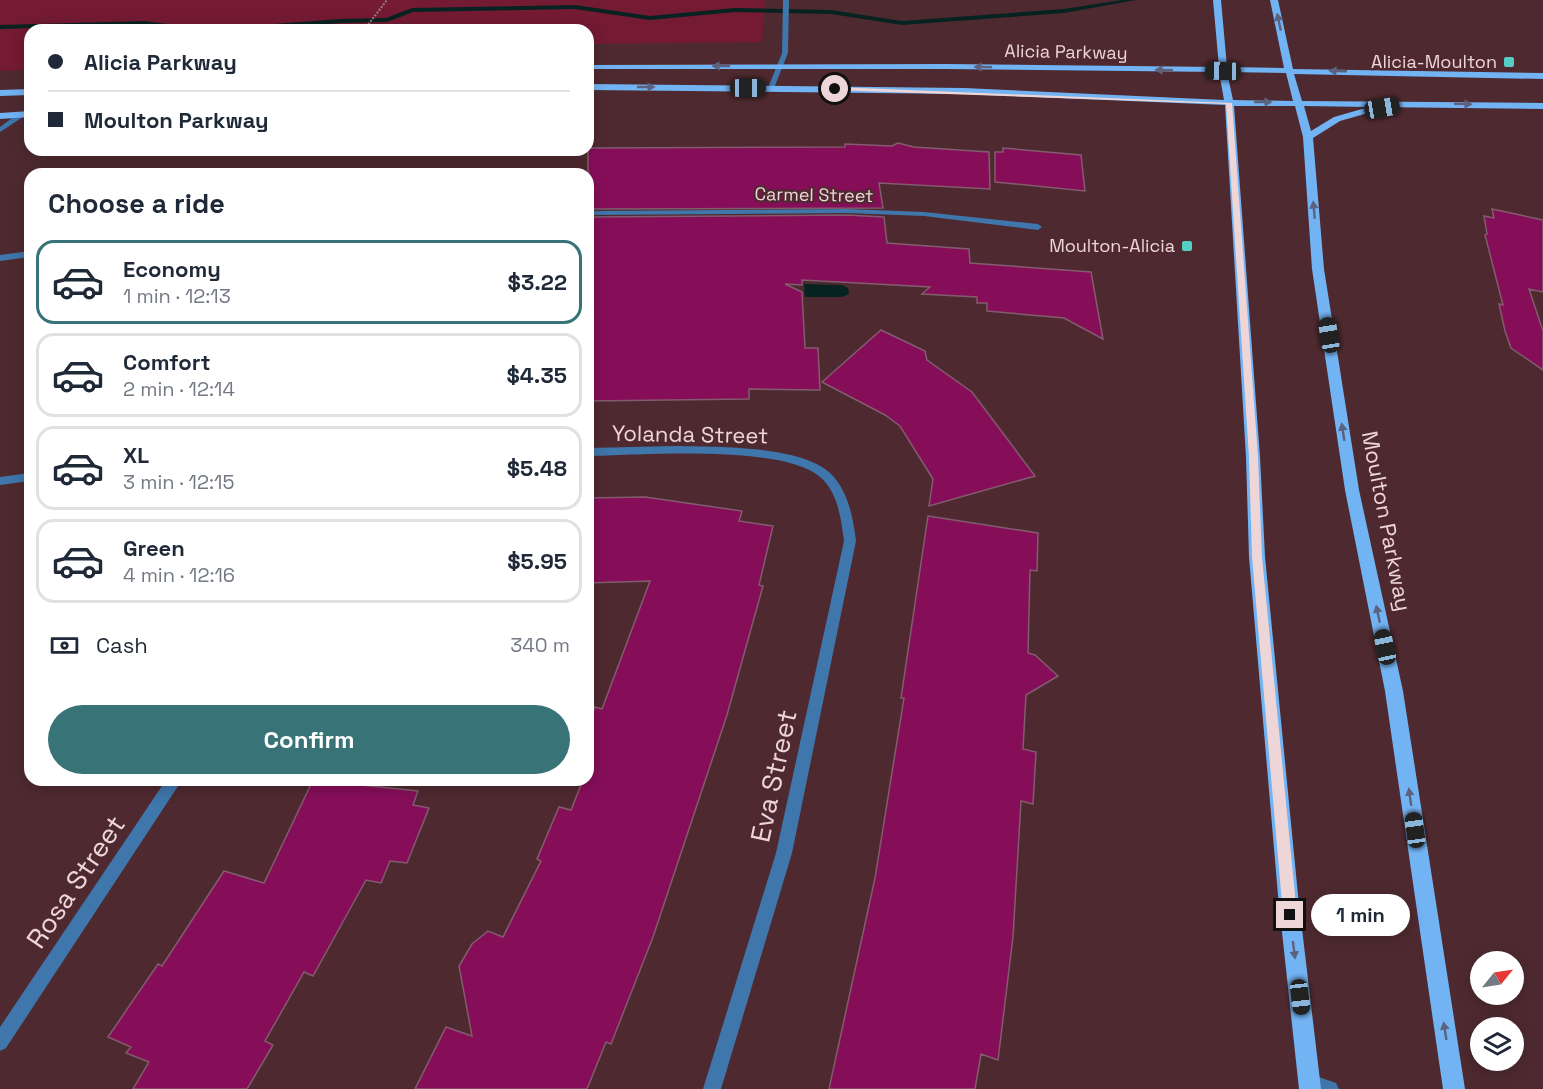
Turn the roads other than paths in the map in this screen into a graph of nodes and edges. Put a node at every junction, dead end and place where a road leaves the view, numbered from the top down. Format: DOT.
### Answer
graph roads {
  1 [pos="786,0"];
  2 [pos="1217,0"];
  3 [pos="1274,0"];
  4 [pos="779,65"];
  5 [pos="594,67"];
  6 [pos="1289,70"];
  7 [pos="1223,71"];
  8 [pos="1543,76"];
  9 [pos="594,87"];
  10 [pos="771,88"];
  11 [pos="24,92"];
  12 [pos="0,93"];
  13 [pos="1298,102"];
  14 [pos="1229,103"];
  15 [pos="1405,104"];
  16 [pos="1543,105"];
  17 [pos="24,115"];
  18 [pos="0,116"];
  19 [pos="24,116"];
  20 [pos="0,130"];
  21 [pos="1308,137"];
  22 [pos="594,213"];
  23 [pos="1038,227"];
  24 [pos="24,255"];
  25 [pos="0,258"];
  26 [pos="594,452"];
  27 [pos="824,474"];
  28 [pos="24,478"];
  29 [pos="0,481"];
  30 [pos="171,786"];
  31 [pos="0,1042"];
  32 [pos="1317,1087"];
  33 [pos="712,1089"];
  34 [pos="1454,1089"];
  1 -- 4 [label="street"];
  2 -- 7 [label="main road"];
  6 -- 3 [label="main road, Moulton Parkway, one-way"];
  4 -- 5 [label="main road, Alicia Parkway, one-way"];
  7 -- 4 [label="main road, Alicia Parkway, one-way"];
  4 -- 10 [label="street"];
  6 -- 7 [label="main road, Alicia Parkway"];
  8 -- 6 [label="main road, Alicia Parkway, one-way"];
  6 -- 13 [label="main road, Moulton Parkway"];
  7 -- 14 [label="main road"];
  9 -- 10 [label="main road, Alicia Parkway, one-way"];
  10 -- 14 [label="main road, Alicia Parkway"];
  11 -- 12 [label="main road"];
  14 -- 13 [label="main road, Alicia Parkway, one-way"];
  13 -- 15 [label="main road, Alicia Parkway"];
  13 -- 21 [label="main road, Moulton Parkway"];
  14 -- 32 [label="main road, one-way"];
  15 -- 16 [label="main road, Alicia Parkway, one-way"];
  15 -- 21 [label="main road"];
  17 -- 18 [label="main road"];
  19 -- 20 [label="street"];
  34 -- 21 [label="main road, Moulton Parkway, one-way"];
  22 -- 23 [label="street, Carmel Street"];
  24 -- 25 [label="street"];
  26 -- 27 [label="street, Yolanda Street"];
  27 -- 33 [label="street, Eva Street"];
  28 -- 29 [label="street"];
  30 -- 31 [label="street, Rosa Street"];
}
